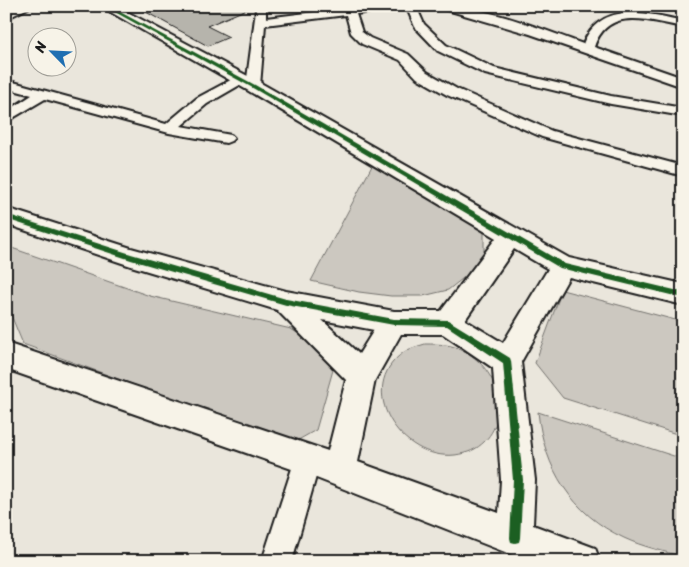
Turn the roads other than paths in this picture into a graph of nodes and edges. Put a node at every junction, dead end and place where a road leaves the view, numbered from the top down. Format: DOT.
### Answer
graph roads {
  1 [pos="27,6"];
  2 [pos="106,6"];
  3 [pos="258,6"];
  4 [pos="392,6"];
  5 [pos="411,6"];
  6 [pos="444,6"];
  7 [pos="350,11"];
  8 [pos="6,16"];
  9 [pos="259,22"];
  10 [pos="683,24"];
  11 [pos="587,50"];
  12 [pos="247,83"];
  13 [pos="683,83"];
  14 [pos="6,84"];
  15 [pos="44,94"];
  16 [pos="683,112"];
  17 [pos="6,118"];
  18 [pos="169,129"];
  19 [pos="226,138"];
  20 [pos="683,171"];
  21 [pos="6,216"];
  22 [pos="510,237"];
  23 [pos="563,266"];
  24 [pos="683,295"];
  25 [pos="286,302"];
  26 [pos="394,322"];
  27 [pos="448,323"];
  28 [pos="6,356"];
  29 [pos="507,361"];
  30 [pos="361,376"];
  31 [pos="308,459"];
  32 [pos="338,472"];
  33 [pos="515,538"];
  34 [pos="277,561"];
  35 [pos="582,561"];
  1 -- 8 [label="street"];
  2 -- 12 [label="street"];
  3 -- 9 [label="street"];
  4 -- 7 [label="street"];
  5 -- 16 [label="street"];
  6 -- 11 [label="street"];
  7 -- 9 [label="street"];
  7 -- 20 [label="street"];
  9 -- 12 [label="street"];
  10 -- 11 [label="street"];
  11 -- 13 [label="street"];
  12 -- 18 [label="street"];
  12 -- 22 [label="street"];
  14 -- 15 [label="street"];
  15 -- 17 [label="street"];
  15 -- 18 [label="street"];
  18 -- 19 [label="street"];
  21 -- 25 [label="street"];
  22 -- 23 [label="street"];
  22 -- 27 [label="street"];
  23 -- 24 [label="street"];
  23 -- 29 [label="street"];
  25 -- 26 [label="street"];
  25 -- 30 [label="street"];
  26 -- 27 [label="street"];
  26 -- 30 [label="street"];
  27 -- 29 [label="street"];
  28 -- 31 [label="street"];
  29 -- 33 [label="street"];
  30 -- 32 [label="street"];
  31 -- 32 [label="street"];
  31 -- 34 [label="street"];
  32 -- 33 [label="street"];
  33 -- 35 [label="street"];
}
